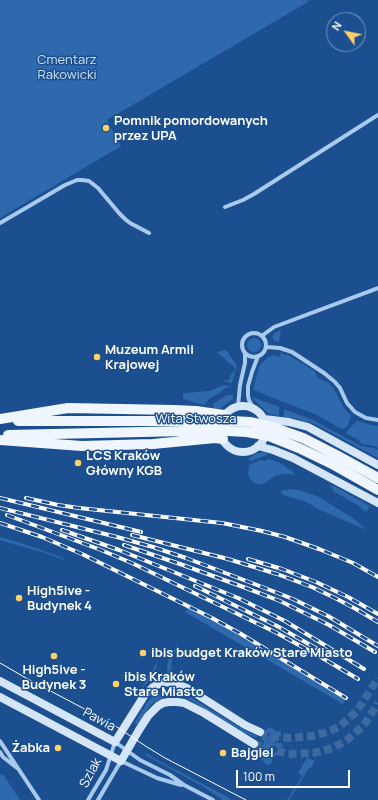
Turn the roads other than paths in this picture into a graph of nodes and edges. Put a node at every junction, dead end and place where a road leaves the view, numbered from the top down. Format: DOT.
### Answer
graph roads {
  1 [pos="378,115"];
  2 [pos="225,206"];
  3 [pos="0,223"];
  4 [pos="149,233"];
  5 [pos="378,288"];
  6 [pos="263,336"];
  7 [pos="266,347"];
  8 [pos="246,354"];
  9 [pos="258,356"];
  10 [pos="238,406"];
  11 [pos="253,408"];
  12 [pos="224,415"];
  13 [pos="264,419"];
  14 [pos="0,420"];
  15 [pos="378,420"];
  16 [pos="186,426"];
  17 [pos="0,435"];
  18 [pos="223,439"];
  19 [pos="0,440"];
  20 [pos="258,446"];
  21 [pos="378,465"];
  22 [pos="378,478"];
  23 [pos="378,490"];
  24 [pos="378,503"];
  25 [pos="0,681"];
  26 [pos="0,697"];
  27 [pos="260,732"];
  28 [pos="0,741"];
  29 [pos="115,742"];
  30 [pos="254,744"];
  31 [pos="127,751"];
  32 [pos="0,752"];
  33 [pos="111,755"];
  34 [pos="122,761"];
  35 [pos="21,772"];
  36 [pos="184,786"];
  37 [pos="39,800"];
  38 [pos="88,800"];
  39 [pos="98,800"];
  40 [pos="213,800"];
  1 -- 2 [label="street"];
  3 -- 4 [label="street"];
  5 -- 6 [label="street"];
  6 -- 7 [label="street"];
  6 -- 8 [label="street"];
  7 -- 9 [label="street"];
  7 -- 15 [label="street"];
  8 -- 9 [label="street"];
  8 -- 10 [label="street"];
  9 -- 11 [label="street"];
  10 -- 11 [label="street"];
  10 -- 12 [label="street"];
  11 -- 13 [label="street"];
  12 -- 14 [label="main road"];
  12 -- 18 [label="street"];
  13 -- 20 [label="street"];
  13 -- 21 [label="street"];
  14 -- 16 [label="main road, Wita Stwosza"];
  16 -- 17 [label="main road, Wita Stwosza"];
  16 -- 22 [label="main road, Wita Stwosza, bridge"];
  16 -- 23 [label="main road, Wita Stwosza, bridge"];
  18 -- 19 [label="main road"];
  18 -- 20 [label="street"];
  20 -- 24 [label="street"];
  25 -- 29 [label="street, Pawia"];
  26 -- 33 [label="street, Pawia"];
  27 -- 29 [label="street"];
  28 -- 35 [label="street"];
  29 -- 31 [label="street, Pawia"];
  29 -- 33 [label="street, Szlak"];
  30 -- 31 [label="street"];
  31 -- 34 [label="street"];
  31 -- 36 [label="street, Pawia"];
  32 -- 35 [label="street"];
  33 -- 34 [label="street, Pawia"];
  33 -- 38 [label="street, Szlak"];
  34 -- 36 [label="street, Pawia"];
  34 -- 39 [label="street, Szlak"];
  35 -- 37 [label="street"];
  36 -- 40 [label="street, Pawia"];
}
